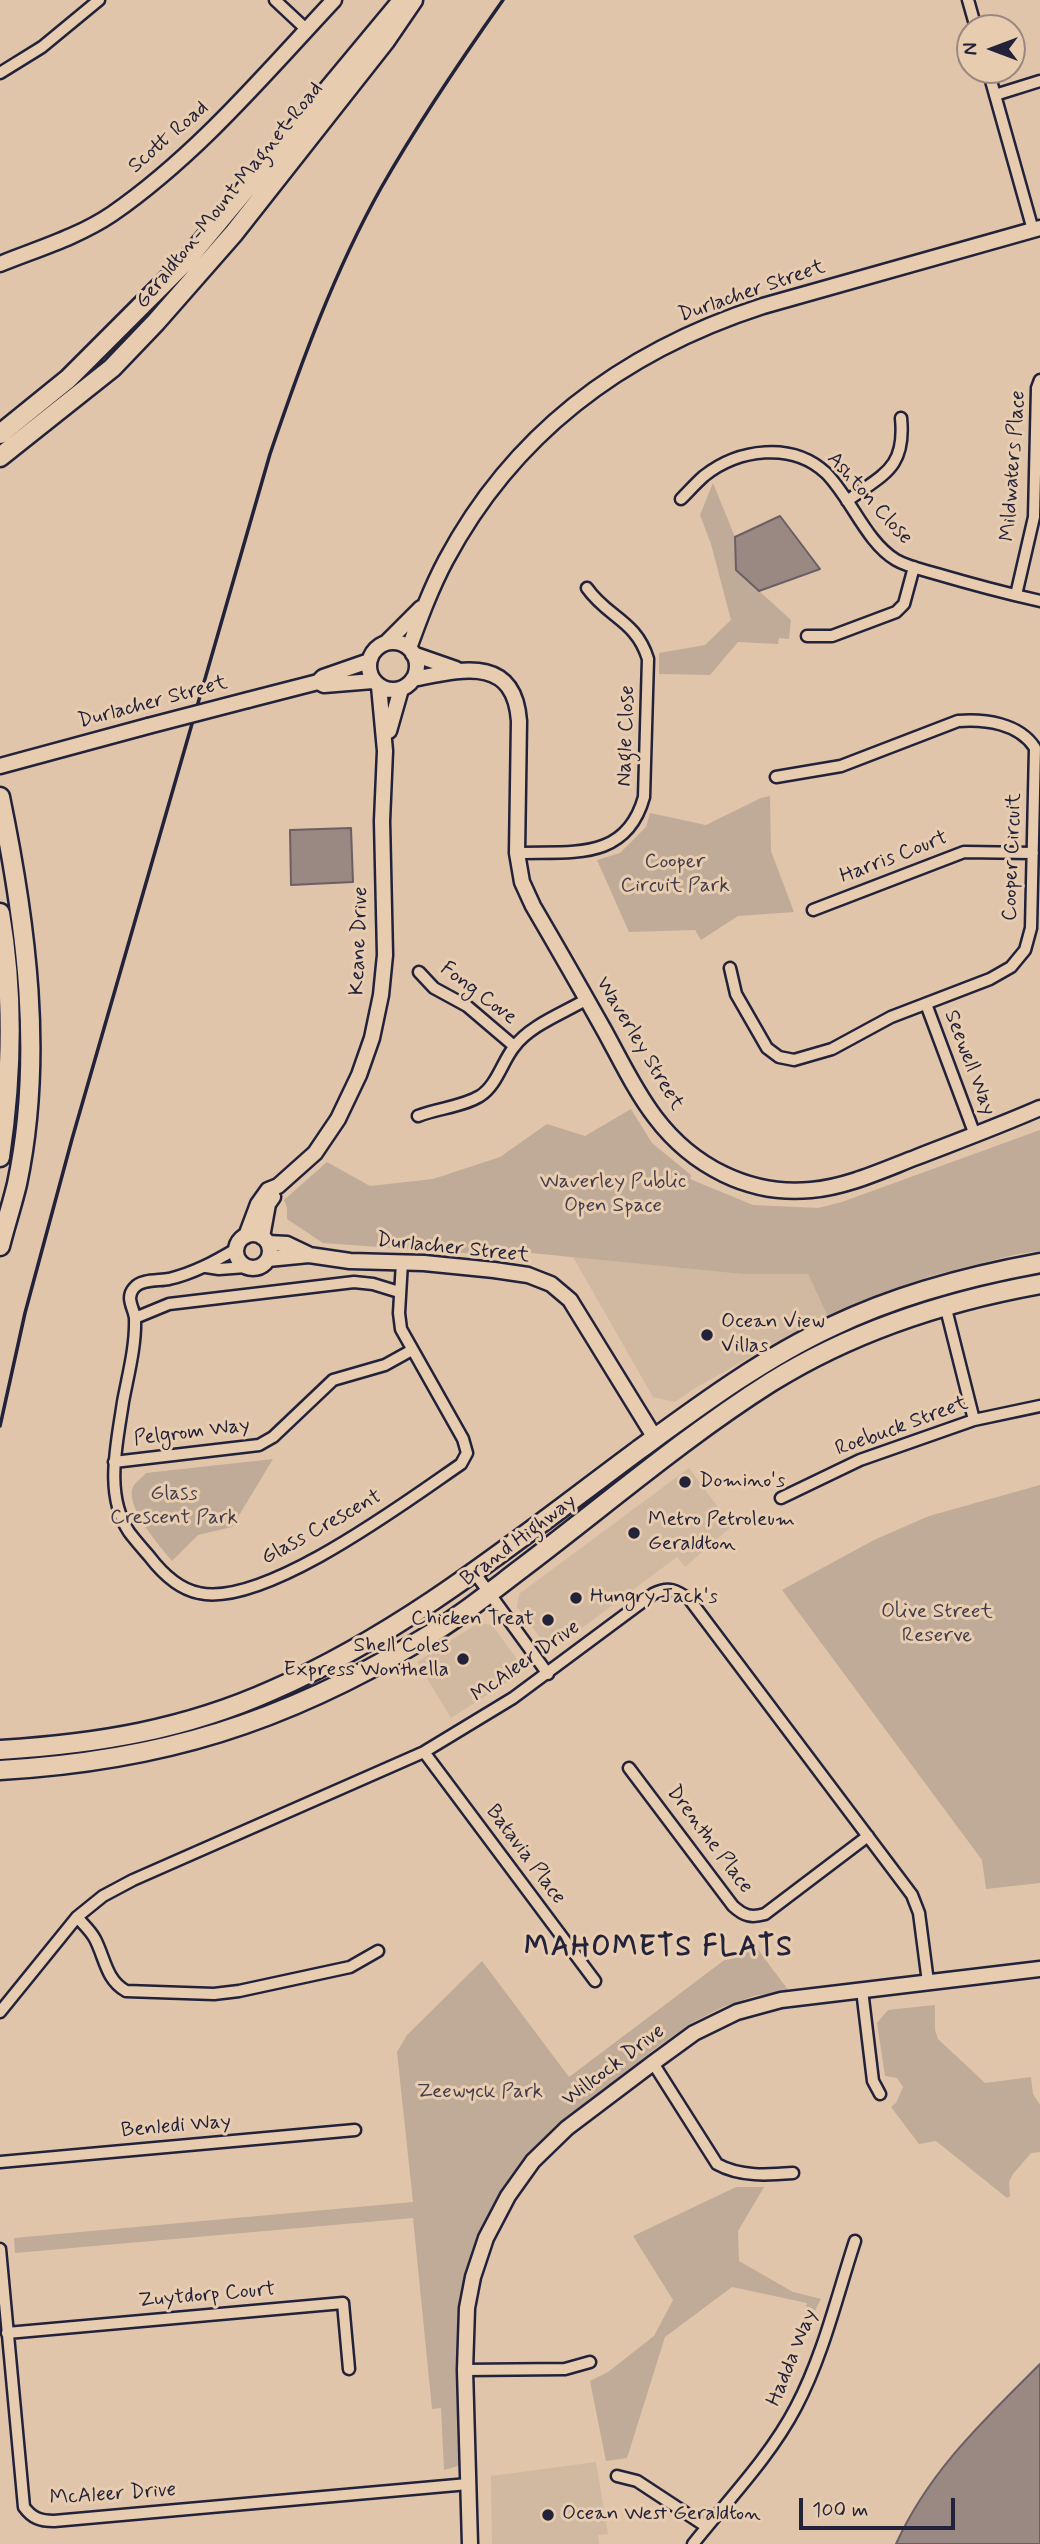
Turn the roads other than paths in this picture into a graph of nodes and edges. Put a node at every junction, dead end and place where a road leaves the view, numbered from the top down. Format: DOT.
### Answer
graph roads {
  1 [pos="99,0"];
  2 [pos="275,0"];
  3 [pos="334,0"];
  4 [pos="403,0"];
  5 [pos="413,0"];
  6 [pos="307,30"];
  7 [pos="0,73"];
  8 [pos="1040,81"];
  9 [pos="992,84"];
  10 [pos="995,95"];
  11 [pos="1036,229"];
  12 [pos="0,264"];
  13 [pos="1040,380"];
  14 [pos="901,418"];
  15 [pos="0,434"];
  16 [pos="0,457"];
  17 [pos="681,499"];
  18 [pos="847,501"];
  19 [pos="914,567"];
  20 [pos="587,588"];
  21 [pos="1016,595"];
  22 [pos="1040,601"];
  23 [pos="424,605"];
  24 [pos="807,636"];
  25 [pos="386,643"];
  26 [pos="411,651"];
  27 [pos="369,661"];
  28 [pos="458,669"];
  29 [pos="318,682"];
  30 [pos="376,684"];
  31 [pos="407,684"];
  32 [pos="385,751"];
  33 [pos="7,764"];
  34 [pos="776,777"];
  35 [pos="0,797"];
  36 [pos="517,853"];
  37 [pos="1032,853"];
  38 [pos="813,910"];
  39 [pos="0,913"];
  40 [pos="730,968"];
  41 [pos="419,972"];
  42 [pos="587,999"];
  43 [pos="926,1004"];
  44 [pos="514,1046"];
  45 [pos="1040,1108"];
  46 [pos="418,1116"];
  47 [pos="975,1135"];
  48 [pos="0,1157"];
  49 [pos="278,1186"];
  50 [pos="246,1236"];
  51 [pos="265,1240"];
  52 [pos="0,1247"];
  53 [pos="236,1249"];
  54 [pos="309,1255"];
  55 [pos="268,1259"];
  56 [pos="402,1262"];
  57 [pos="1040,1263"];
  58 [pos="246,1266"];
  59 [pos="206,1268"];
  60 [pos="1040,1284"];
  61 [pos="399,1292"];
  62 [pos="945,1305"];
  63 [pos="135,1318"];
  64 [pos="412,1350"];
  65 [pos="1040,1406"];
  66 [pos="974,1420"];
  67 [pos="655,1438"];
  68 [pos="667,1457"];
  69 [pos="114,1462"];
  70 [pos="781,1498"];
  71 [pos="474,1572"];
  72 [pos="488,1594"];
  73 [pos="548,1674"];
  74 [pos="0,1750"];
  75 [pos="424,1752"];
  76 [pos="629,1768"];
  77 [pos="0,1770"];
  78 [pos="868,1836"];
  79 [pos="77,1917"];
  80 [pos="378,1951"];
  81 [pos="1040,1969"];
  82 [pos="595,1981"];
  83 [pos="928,1982"];
  84 [pos="862,1990"];
  85 [pos="0,2012"];
  86 [pos="653,2063"];
  87 [pos="880,2094"];
  88 [pos="355,2130"];
  89 [pos="0,2162"];
  90 [pos="793,2173"];
  91 [pos="855,2241"];
  92 [pos="0,2249"];
  93 [pos="7,2333"];
  94 [pos="590,2362"];
  95 [pos="349,2369"];
  96 [pos="465,2370"];
  97 [pos="617,2476"];
  98 [pos="468,2484"];
  99 [pos="707,2527"];
  100 [pos="470,2544"];
  101 [pos="693,2544"];
  1 -- 7 [label="street"];
  2 -- 6 [label="street"];
  3 -- 6 [label="street, Scott Road"];
  4 -- 15 [label="highway, Geraldton-Mount Magnet Road"];
  5 -- 16 [label="highway, Geraldton-Mount Magnet Road"];
  6 -- 12 [label="street, Scott Road"];
  8 -- 10 [label="street"];
  9 -- 10 [label="street"];
  10 -- 11 [label="street"];
  11 -- 23 [label="street, Durlacher Street"];
  13 -- 21 [label="street, Mildwaters Place"];
  14 -- 18 [label="street"];
  17 -- 18 [label="street, Ashton Close"];
  18 -- 19 [label="street, Ashton Close"];
  19 -- 21 [label="street, Ashton Close"];
  19 -- 24 [label="street"];
  20 -- 36 [label="street, Nagle Close"];
  21 -- 22 [label="street, Ashton Close"];
  23 -- 25 [label="street, Durlacher Street"];
  23 -- 26 [label="street, Durlacher Street"];
  25 -- 26 [label="street"];
  25 -- 27 [label="street"];
  26 -- 28 [label="street, Waverley Street"];
  26 -- 31 [label="street"];
  27 -- 29 [label="street, Durlacher Street"];
  27 -- 30 [label="street"];
  28 -- 31 [label="street, Waverley Street"];
  28 -- 36 [label="street, Waverley Street"];
  29 -- 30 [label="street, Durlacher Street"];
  29 -- 33 [label="street, Durlacher Street, bridge"];
  30 -- 31 [label="street"];
  30 -- 32 [label="street, Keane Drive"];
  31 -- 32 [label="street, Keane Drive"];
  32 -- 49 [label="street, Keane Drive"];
  34 -- 37 [label="street, Cooper Circuit"];
  35 -- 52 [label="highway"];
  36 -- 42 [label="street, Waverley Street"];
  37 -- 38 [label="street, Harris Court"];
  37 -- 43 [label="street, Cooper Circuit"];
  39 -- 48 [label="highway"];
  40 -- 43 [label="street, Cooper Circuit"];
  41 -- 44 [label="street, Fong Cove"];
  42 -- 44 [label="street"];
  42 -- 47 [label="street, Waverley Street"];
  43 -- 47 [label="street, Seewell Way"];
  44 -- 46 [label="street"];
  45 -- 47 [label="street, Waverley Street"];
  49 -- 50 [label="street, Keane Drive"];
  49 -- 51 [label="street, Keane Drive"];
  50 -- 51 [label="street"];
  50 -- 53 [label="street"];
  51 -- 54 [label="street, Durlacher Street"];
  51 -- 55 [label="street"];
  53 -- 58 [label="street"];
  53 -- 59 [label="street"];
  54 -- 55 [label="street, Durlacher Street"];
  54 -- 56 [label="street, Durlacher Street"];
  55 -- 58 [label="street"];
  56 -- 61 [label="street, Glass Crescent"];
  56 -- 67 [label="street, Durlacher Street"];
  57 -- 67 [label="highway, Brand Highway"];
  58 -- 59 [label="street"];
  59 -- 63 [label="street, Glass Crescent"];
  60 -- 62 [label="highway, Brand Highway"];
  61 -- 63 [label="street, Durlacher Street"];
  61 -- 64 [label="street, Glass Crescent"];
  62 -- 66 [label="street"];
  62 -- 68 [label="highway, Brand Highway"];
  63 -- 69 [label="street, Glass Crescent"];
  64 -- 69 [label="street, Pelgrom Way"];
  64 -- 69 [label="street, Glass Crescent"];
  65 -- 66 [label="street, Roebuck Street"];
  66 -- 70 [label="street, Roebuck Street"];
  67 -- 68 [label="street, Durlacher Street"];
  67 -- 71 [label="highway, Brand Highway"];
  68 -- 72 [label="highway, Brand Highway"];
  71 -- 72 [label="street"];
  71 -- 74 [label="highway, Brand Highway"];
  72 -- 73 [label="street"];
  72 -- 77 [label="highway, Brand Highway"];
  73 -- 75 [label="street, McAleer Drive"];
  73 -- 78 [label="street, McAleer Drive"];
  75 -- 79 [label="street, McAleer Drive"];
  75 -- 82 [label="street, Batavia Place"];
  76 -- 78 [label="street, Drenthe Place"];
  78 -- 83 [label="street, McAleer Drive"];
  79 -- 80 [label="street"];
  79 -- 85 [label="street, McAleer Drive"];
  81 -- 83 [label="street, Willcock Drive"];
  83 -- 84 [label="street, Willcock Drive"];
  84 -- 86 [label="street, Willcock Drive"];
  84 -- 87 [label="street"];
  86 -- 90 [label="street"];
  86 -- 96 [label="street, Willcock Drive"];
  88 -- 89 [label="street, Benledi Way"];
  91 -- 99 [label="street, Hadda Way"];
  92 -- 93 [label="street, McAleer Drive"];
  93 -- 95 [label="street, Zuytdorp Court"];
  93 -- 98 [label="street, McAleer Drive"];
  94 -- 96 [label="street"];
  96 -- 98 [label="street, Willcock Drive"];
  97 -- 99 [label="street"];
  98 -- 100 [label="street, Willcock Drive"];
  99 -- 101 [label="street, Hadda Way"];
}
